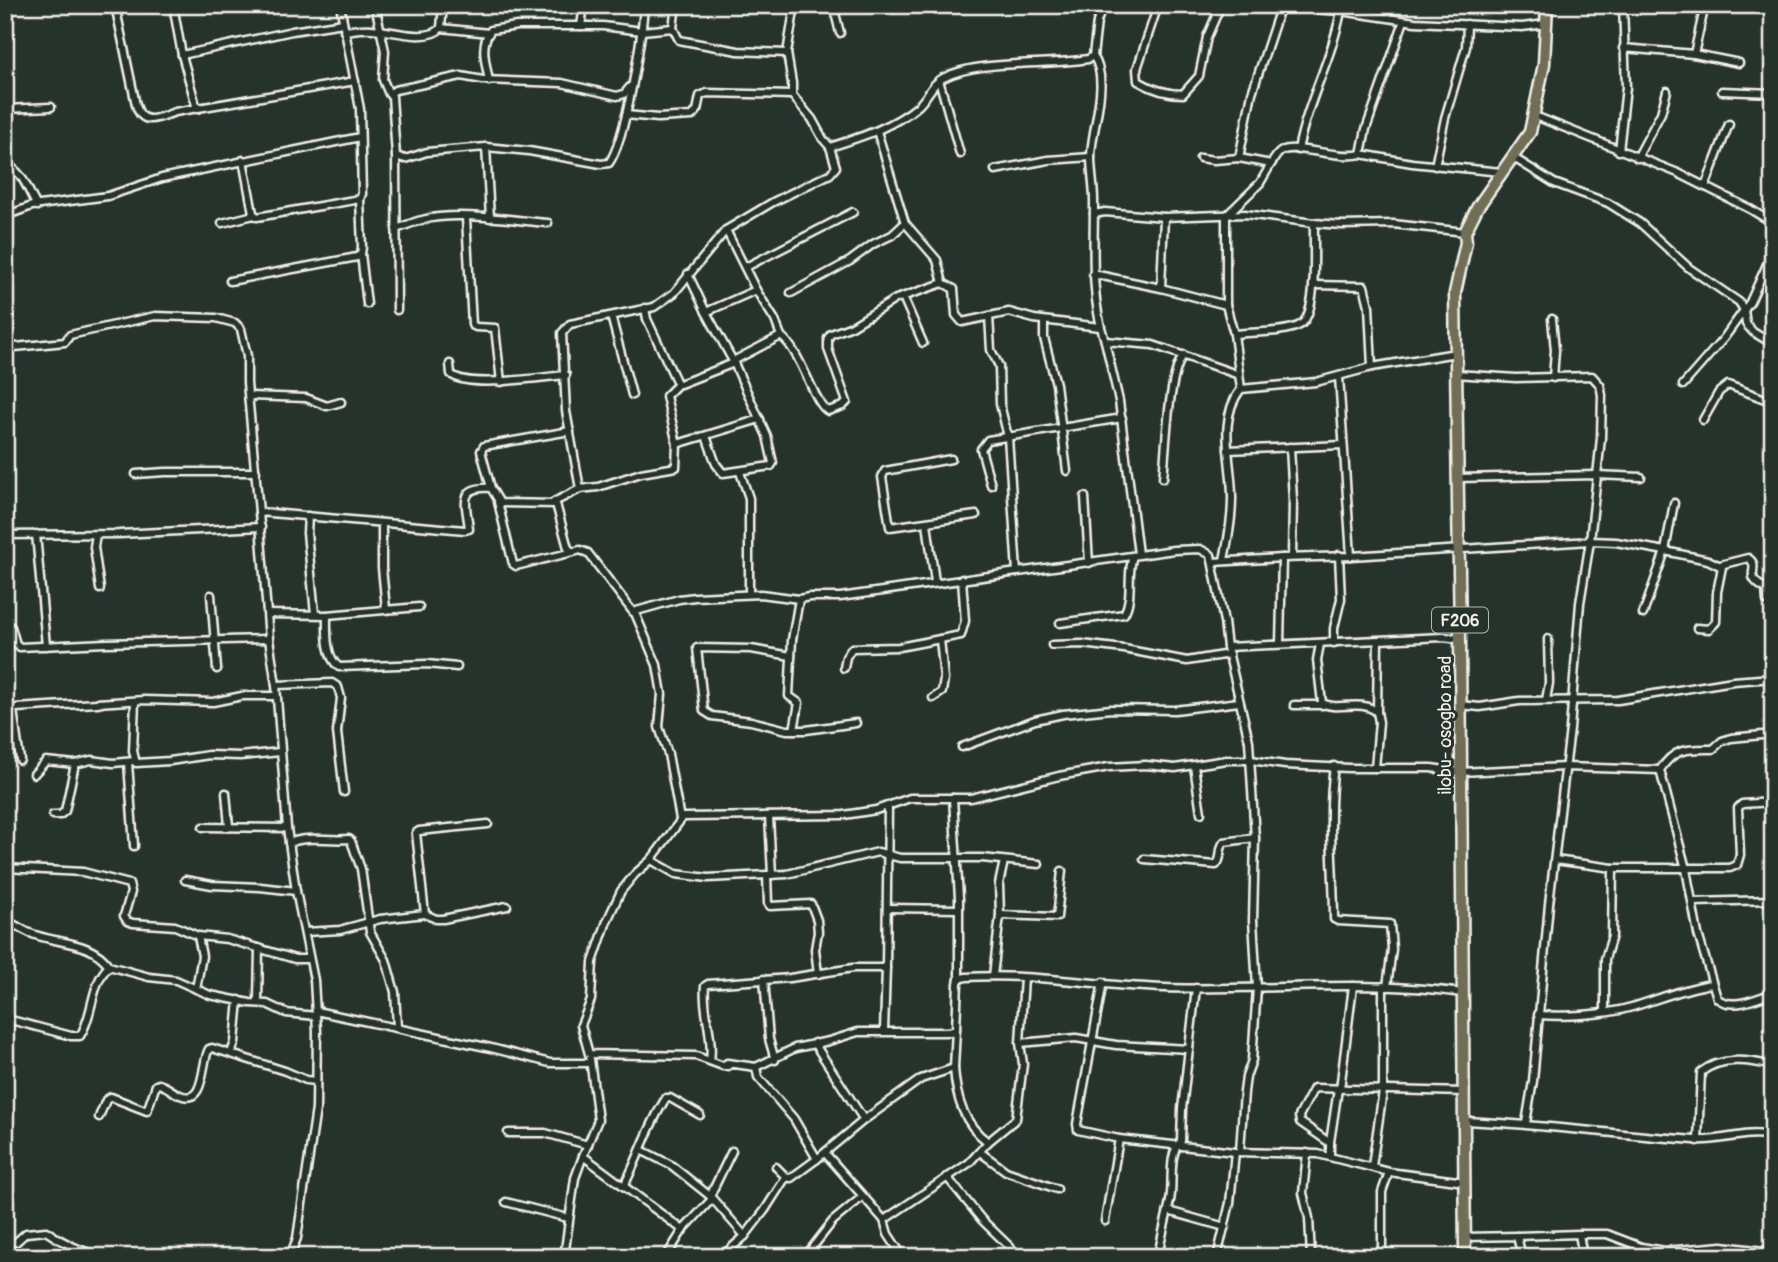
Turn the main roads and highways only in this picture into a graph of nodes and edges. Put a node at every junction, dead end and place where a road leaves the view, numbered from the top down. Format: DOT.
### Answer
graph roads {
  1 [pos="1547,5"];
  2 [pos="1465,1257"];
  1 -- 2 [label="main road, ilobu- osogbo road / F206"];
}
